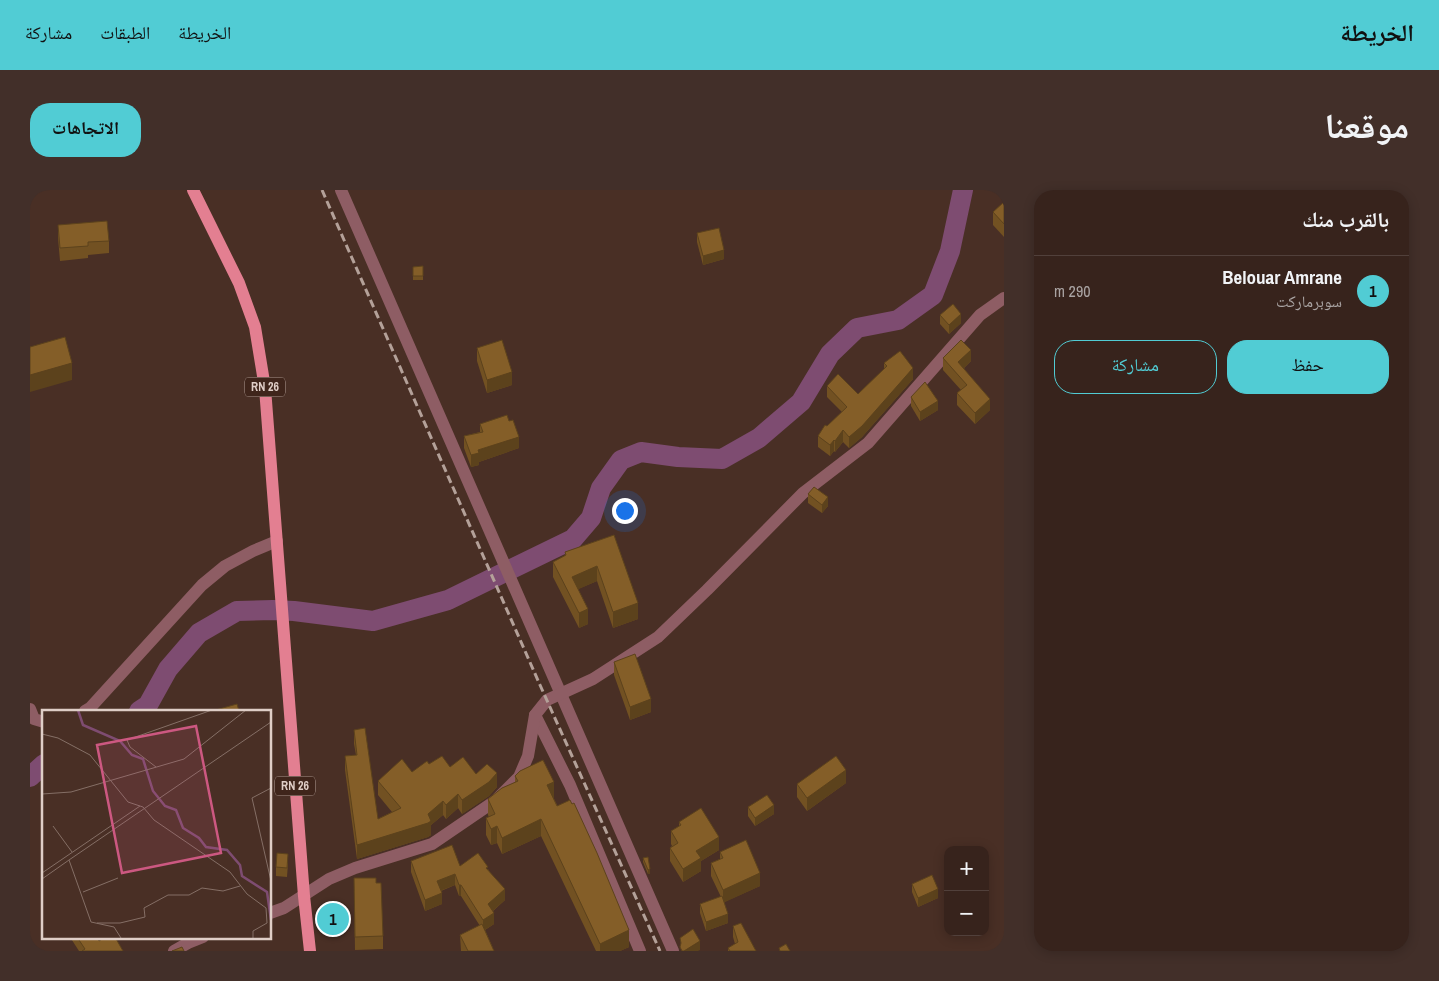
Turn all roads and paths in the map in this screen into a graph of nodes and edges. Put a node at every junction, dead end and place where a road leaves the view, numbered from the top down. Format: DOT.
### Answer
graph roads {
  1 [pos="193,190"];
  2 [pos="341,190"];
  3 [pos="1004,298"];
  4 [pos="277,541"];
  5 [pos="560,694"];
  6 [pos="30,709"];
  7 [pos="87,710"];
  8 [pos="535,715"];
  9 [pos="42,721"];
  10 [pos="304,896"];
  11 [pos="271,913"];
  12 [pos="200,938"];
  13 [pos="174,951"];
  14 [pos="310,951"];
  15 [pos="640,951"];
  16 [pos="673,951"];
  1 -- 4 [label="main road, RN 26"];
  2 -- 5 [label="street"];
  3 -- 5 [label="street"];
  4 -- 7 [label="street"];
  4 -- 10 [label="main road, RN 26"];
  5 -- 8 [label="street"];
  5 -- 16 [label="street"];
  6 -- 9 [label="street"];
  8 -- 10 [label="street"];
  8 -- 15 [label="street"];
  10 -- 11 [label="street"];
  10 -- 14 [label="main road, RN 26"];
  12 -- 13 [label="street"];
}
